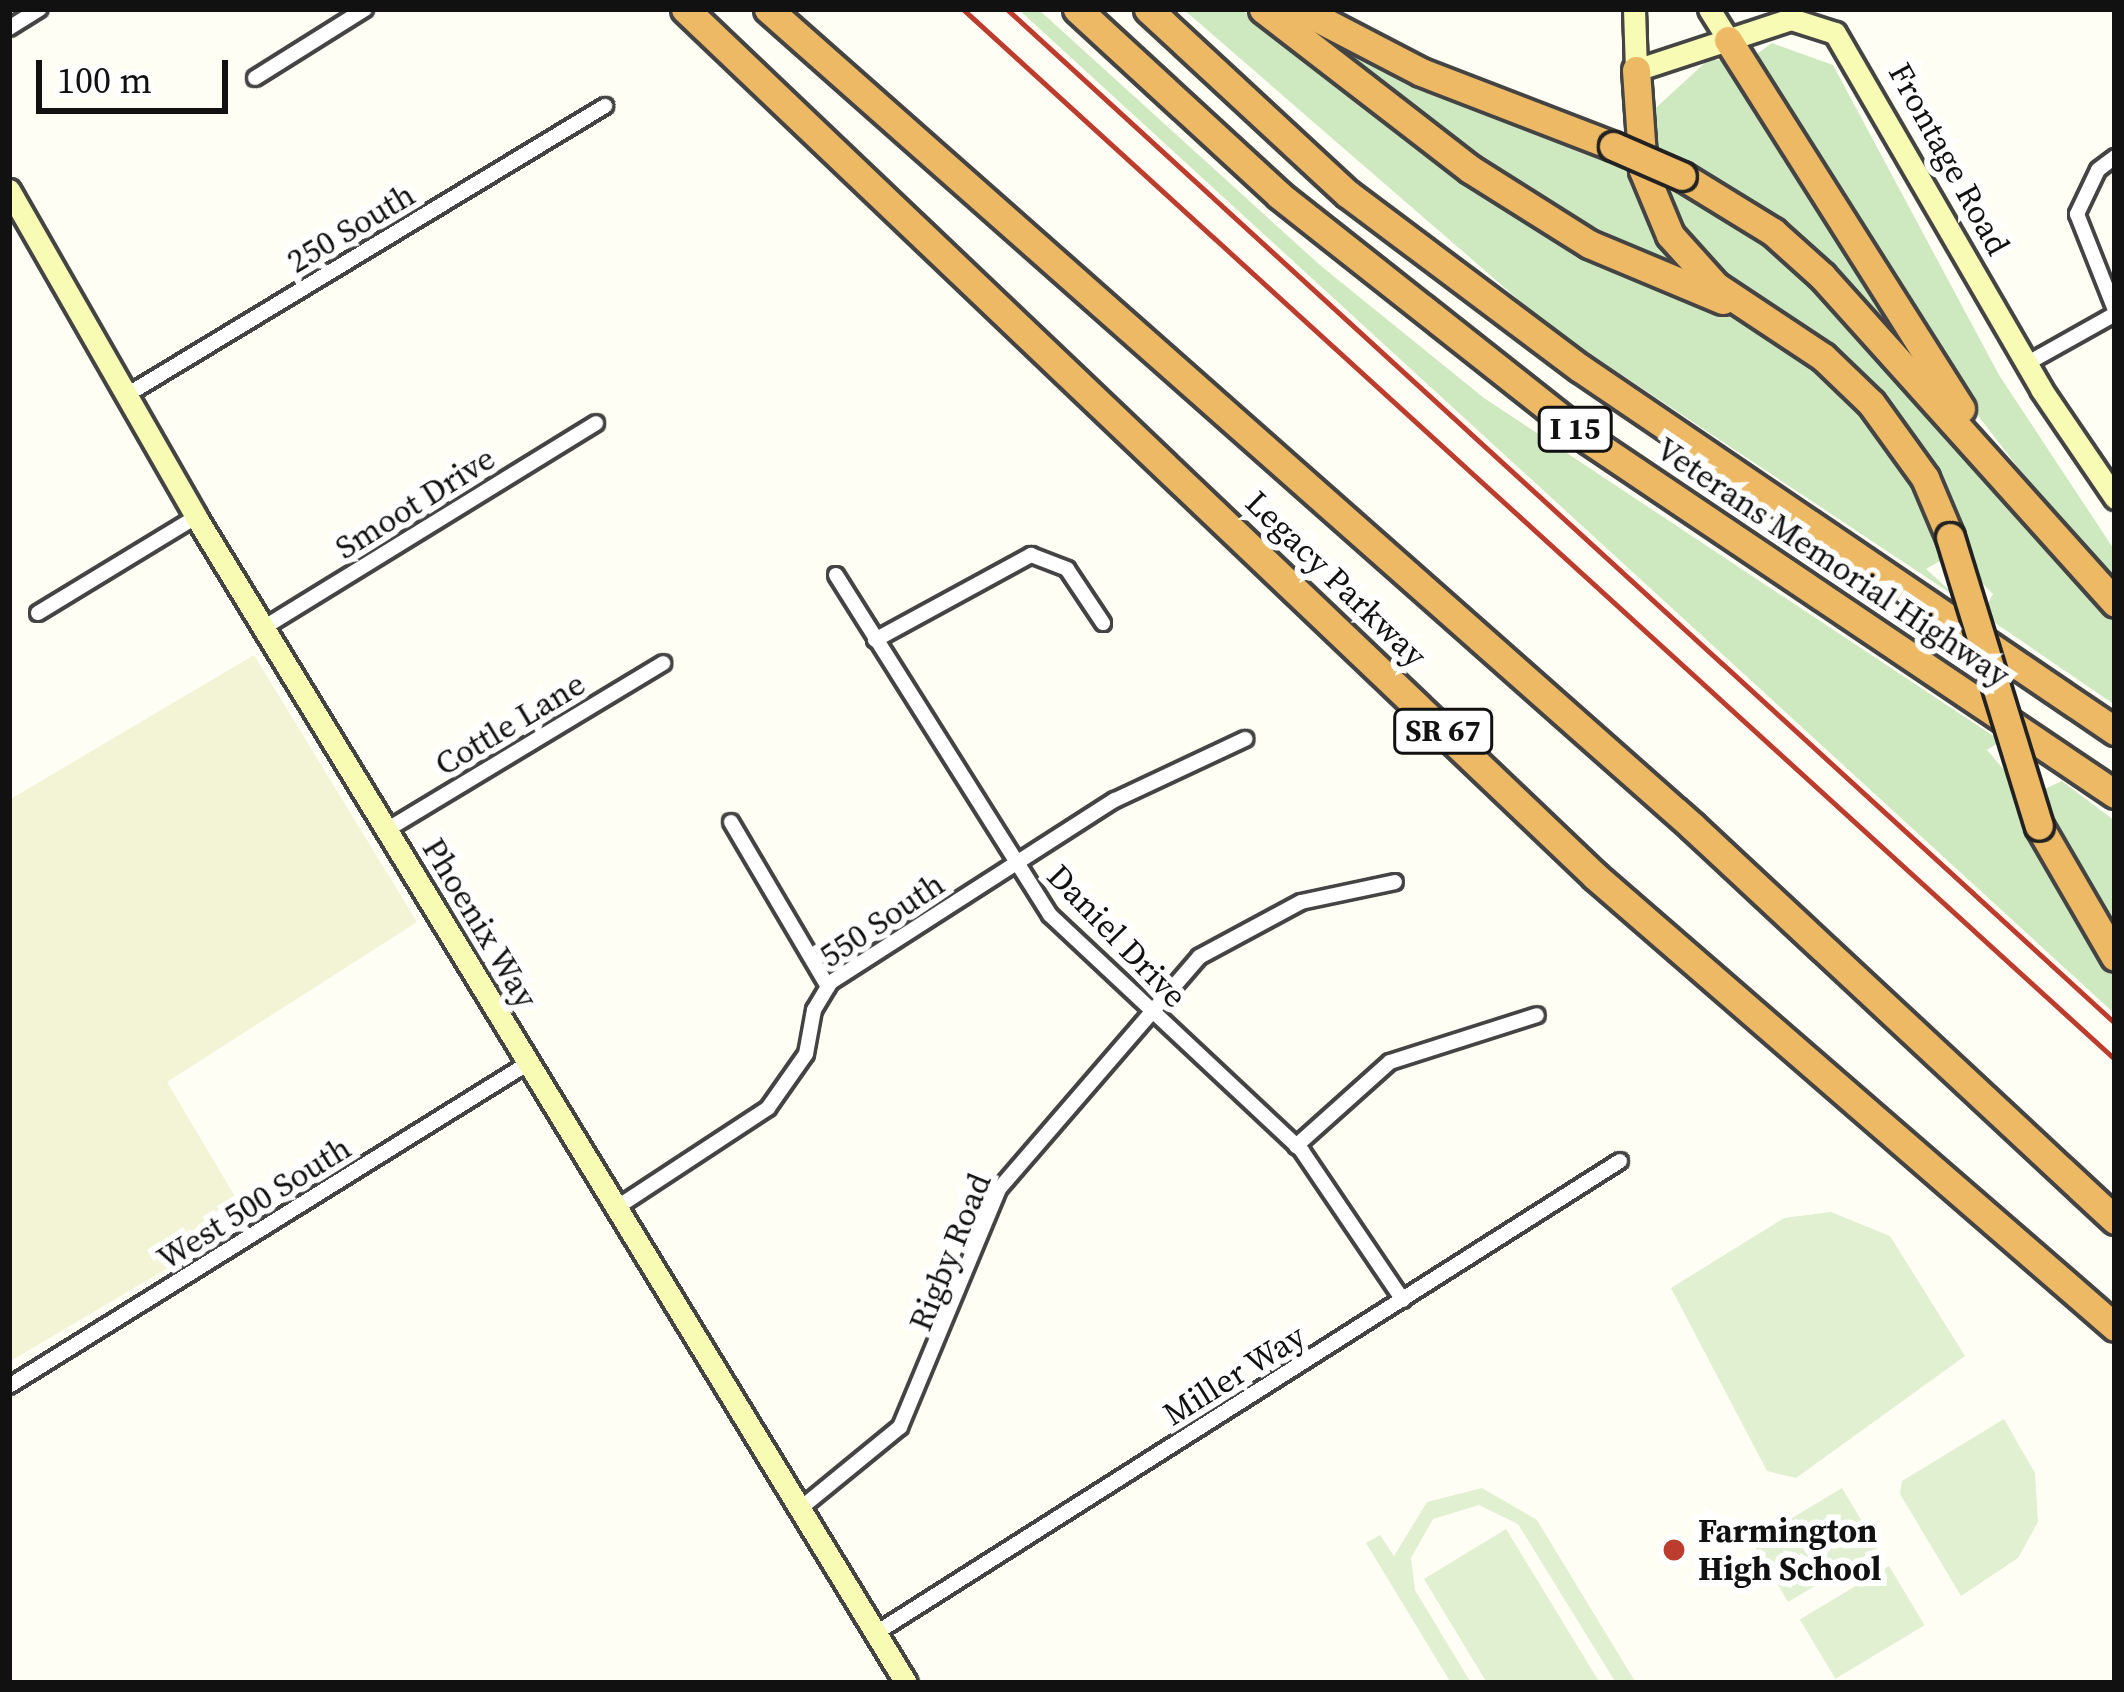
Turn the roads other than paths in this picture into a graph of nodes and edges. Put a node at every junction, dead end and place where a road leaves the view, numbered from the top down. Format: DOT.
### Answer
graph roads {
  1 [pos="40,9"];
  2 [pos="365,9"];
  3 [pos="685,9"];
  4 [pos="768,9"];
  5 [pos="1077,9"];
  6 [pos="1148,9"];
  7 [pos="1263,9"];
  8 [pos="1300,9"];
  9 [pos="1634,9"];
  10 [pos="1709,9"];
  11 [pos="9,28"];
  12 [pos="1728,40"];
  13 [pos="1636,70"];
  14 [pos="255,78"];
  15 [pos="605,106"];
  16 [pos="2115,157"];
  17 [pos="9,190"];
  18 [pos="2115,312"];
  19 [pos="1756,314"];
  20 [pos="2026,364"];
  21 [pos="125,396"];
  22 [pos="596,423"];
  23 [pos="2115,498"];
  24 [pos="2024,501"];
  25 [pos="196,517"];
  26 [pos="836,575"];
  27 [pos="2115,603"];
  28 [pos="38,613"];
  29 [pos="1103,623"];
  30 [pos="262,628"];
  31 [pos="875,640"];
  32 [pos="663,663"];
  33 [pos="2115,731"];
  34 [pos="1245,739"];
  35 [pos="2115,794"];
  36 [pos="731,822"];
  37 [pos="385,831"];
  38 [pos="1013,866"];
  39 [pos="1395,882"];
  40 [pos="2115,957"];
  41 [pos="828,987"];
  42 [pos="1151,1011"];
  43 [pos="1538,1015"];
  44 [pos="526,1064"];
  45 [pos="1296,1146"];
  46 [pos="1620,1161"];
  47 [pos="616,1208"];
  48 [pos="2115,1220"];
  49 [pos="1403,1300"];
  50 [pos="2115,1327"];
  51 [pos="9,1385"];
  52 [pos="801,1508"];
  53 [pos="876,1633"];
  54 [pos="906,1683"];
  1 -- 11 [label="street"];
  2 -- 14 [label="street"];
  3 -- 50 [label="highway, Legacy Parkway / SR 67"];
  4 -- 48 [label="highway, Legacy Parkway / SR 67"];
  5 -- 35 [label="highway, Veterans Memorial Highway / I 15"];
  6 -- 33 [label="highway, Veterans Memorial Highway / I 15"];
  7 -- 19 [label="highway"];
  8 -- 24 [label="highway, bridge"];
  9 -- 13 [label="street"];
  10 -- 12 [label="street"];
  12 -- 13 [label="street, Frontage Road"];
  12 -- 20 [label="street, Frontage Road"];
  12 -- 24 [label="highway"];
  13 -- 19 [label="highway"];
  15 -- 21 [label="street, 250 South"];
  16 -- 18 [label="street"];
  17 -- 21 [label="street, Phoenix Way"];
  18 -- 20 [label="street"];
  19 -- 40 [label="highway, bridge"];
  20 -- 23 [label="street, Frontage Road"];
  21 -- 25 [label="street, Phoenix Way"];
  22 -- 30 [label="street, Smoot Drive"];
  24 -- 27 [label="highway"];
  25 -- 28 [label="street"];
  25 -- 30 [label="street, Phoenix Way"];
  26 -- 31 [label="street, Daniel Drive"];
  29 -- 31 [label="street"];
  30 -- 37 [label="street, Phoenix Way"];
  31 -- 38 [label="street, Daniel Drive"];
  32 -- 37 [label="street, Cottle Lane"];
  34 -- 38 [label="street, 550 South"];
  36 -- 41 [label="street"];
  37 -- 44 [label="street, Phoenix Way"];
  38 -- 41 [label="street, 550 South"];
  38 -- 42 [label="street, Daniel Drive"];
  39 -- 42 [label="street, Rigby Road"];
  41 -- 47 [label="street, 550 South"];
  42 -- 45 [label="street, Daniel Drive"];
  42 -- 52 [label="street, Rigby Road"];
  43 -- 45 [label="street"];
  44 -- 47 [label="street, Phoenix Way"];
  44 -- 51 [label="street, West 500 South"];
  45 -- 49 [label="street, Daniel Drive"];
  46 -- 49 [label="street, Miller Way"];
  47 -- 52 [label="street, Phoenix Way"];
  49 -- 53 [label="street, Miller Way"];
  52 -- 53 [label="street, Phoenix Way"];
  53 -- 54 [label="street, Phoenix Way"];
}
